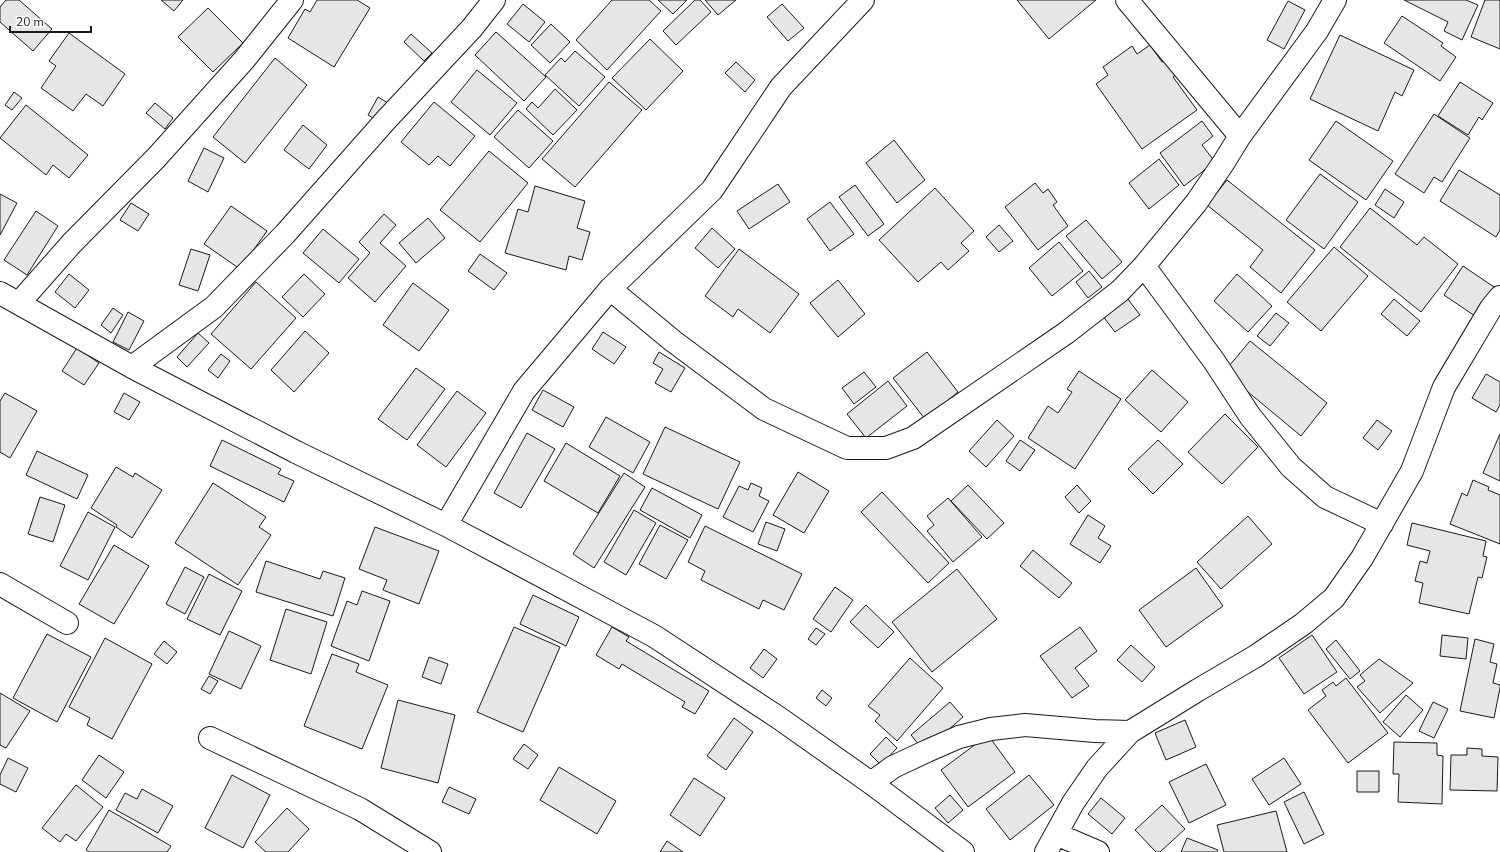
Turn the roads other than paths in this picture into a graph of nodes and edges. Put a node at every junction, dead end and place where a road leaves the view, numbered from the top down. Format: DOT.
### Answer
graph roads {
  1 [pos="292,0"];
  2 [pos="494,0"];
  3 [pos="863,0"];
  4 [pos="1126,0"];
  5 [pos="1335,0"];
  6 [pos="1240,136"];
  7 [pos="1144,266"];
  8 [pos="610,289"];
  9 [pos="0,293"];
  10 [pos="1500,297"];
  11 [pos="19,303"];
  12 [pos="132,368"];
  13 [pos="1382,524"];
  14 [pos="446,525"];
  15 [pos="0,584"];
  16 [pos="67,623"];
  17 [pos="1130,732"];
  18 [pos="210,738"];
  19 [pos="871,783"];
  20 [pos="1051,843"];
  21 [pos="430,852"];
  22 [pos="963,852"];
  23 [pos="1098,852"];
  1 -- 11 [label="street"];
  2 -- 12 [label="street"];
  3 -- 8 [label="street"];
  4 -- 6 [label="street"];
  5 -- 6 [label="street"];
  6 -- 7 [label="street"];
  7 -- 8 [label="street"];
  7 -- 13 [label="street"];
  8 -- 14 [label="street"];
  9 -- 11 [label="street"];
  10 -- 13 [label="street"];
  11 -- 12 [label="street"];
  12 -- 14 [label="street"];
  13 -- 17 [label="street"];
  14 -- 19 [label="street"];
  15 -- 16 [label="street"];
  17 -- 19 [label="street"];
  17 -- 20 [label="street"];
  18 -- 21 [label="street"];
  19 -- 22 [label="street"];
  20 -- 23 [label="street"];
}
